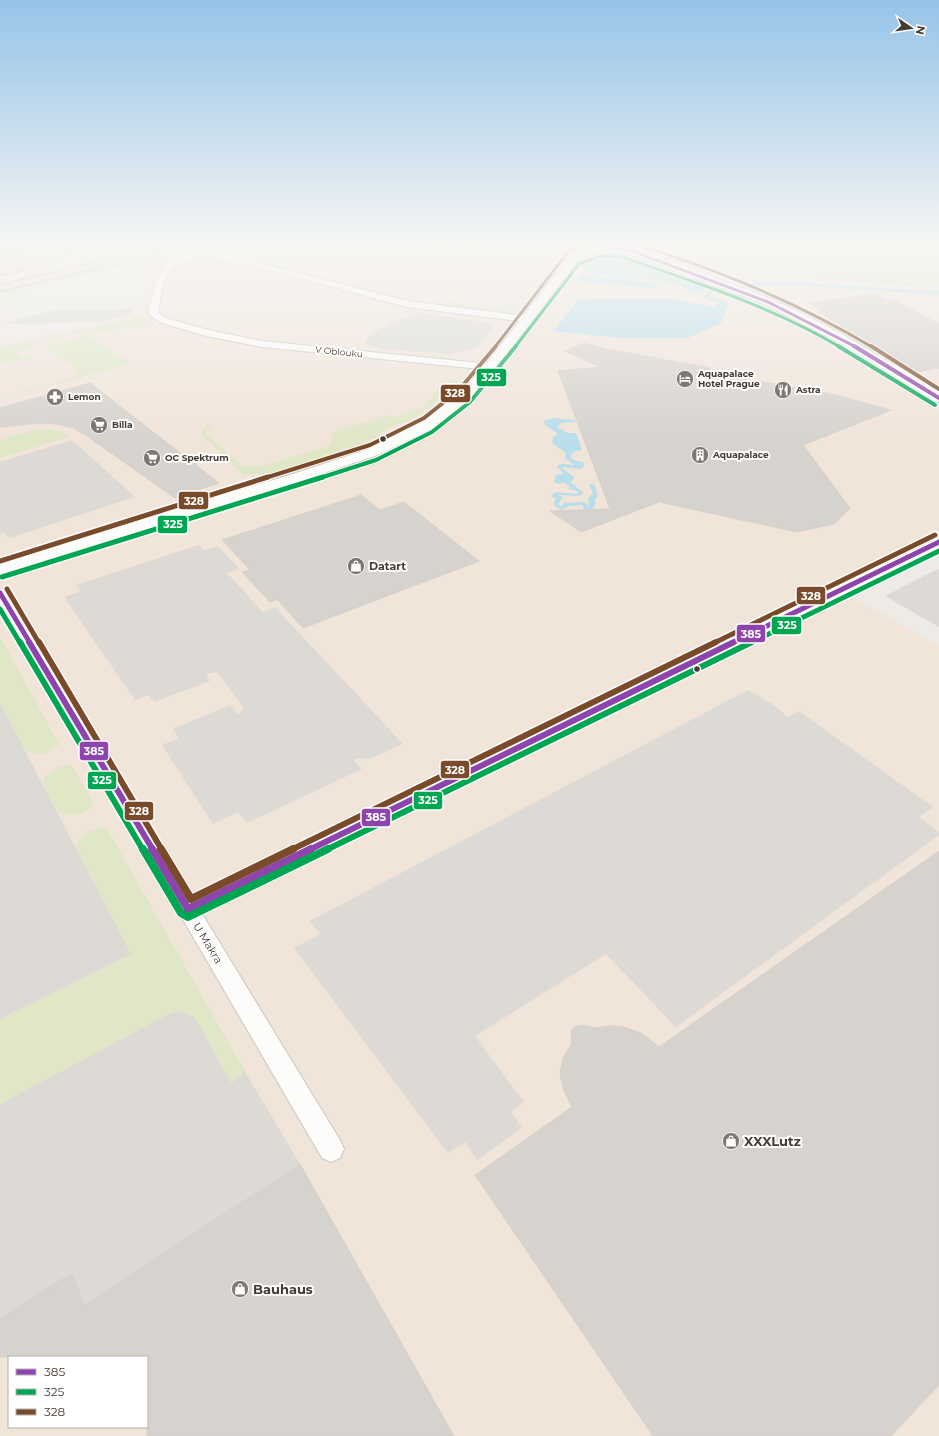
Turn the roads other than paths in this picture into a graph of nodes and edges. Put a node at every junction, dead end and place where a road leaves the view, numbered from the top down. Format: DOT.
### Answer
graph roads {
  1 [pos="154,310"];
  2 [pos="455,310"];
  3 [pos="534,310"];
  4 [pos="785,310"];
  5 [pos="527,319"];
  6 [pos="490,367"];
  7 [pos="939,398"];
  8 [pos="939,542"];
  9 [pos="0,569"];
  10 [pos="0,593"];
  11 [pos="188,909"];
  12 [pos="331,1149"];
  1 -- 6 [label="street, V Oblouku"];
  2 -- 5 [label="street, V Oblouku"];
  3 -- 5 [label="street"];
  4 -- 7 [label="street"];
  5 -- 6 [label="street"];
  6 -- 9 [label="street"];
  8 -- 11 [label="street"];
  10 -- 11 [label="street, U Makra"];
  11 -- 12 [label="street, U Makra"];
}
